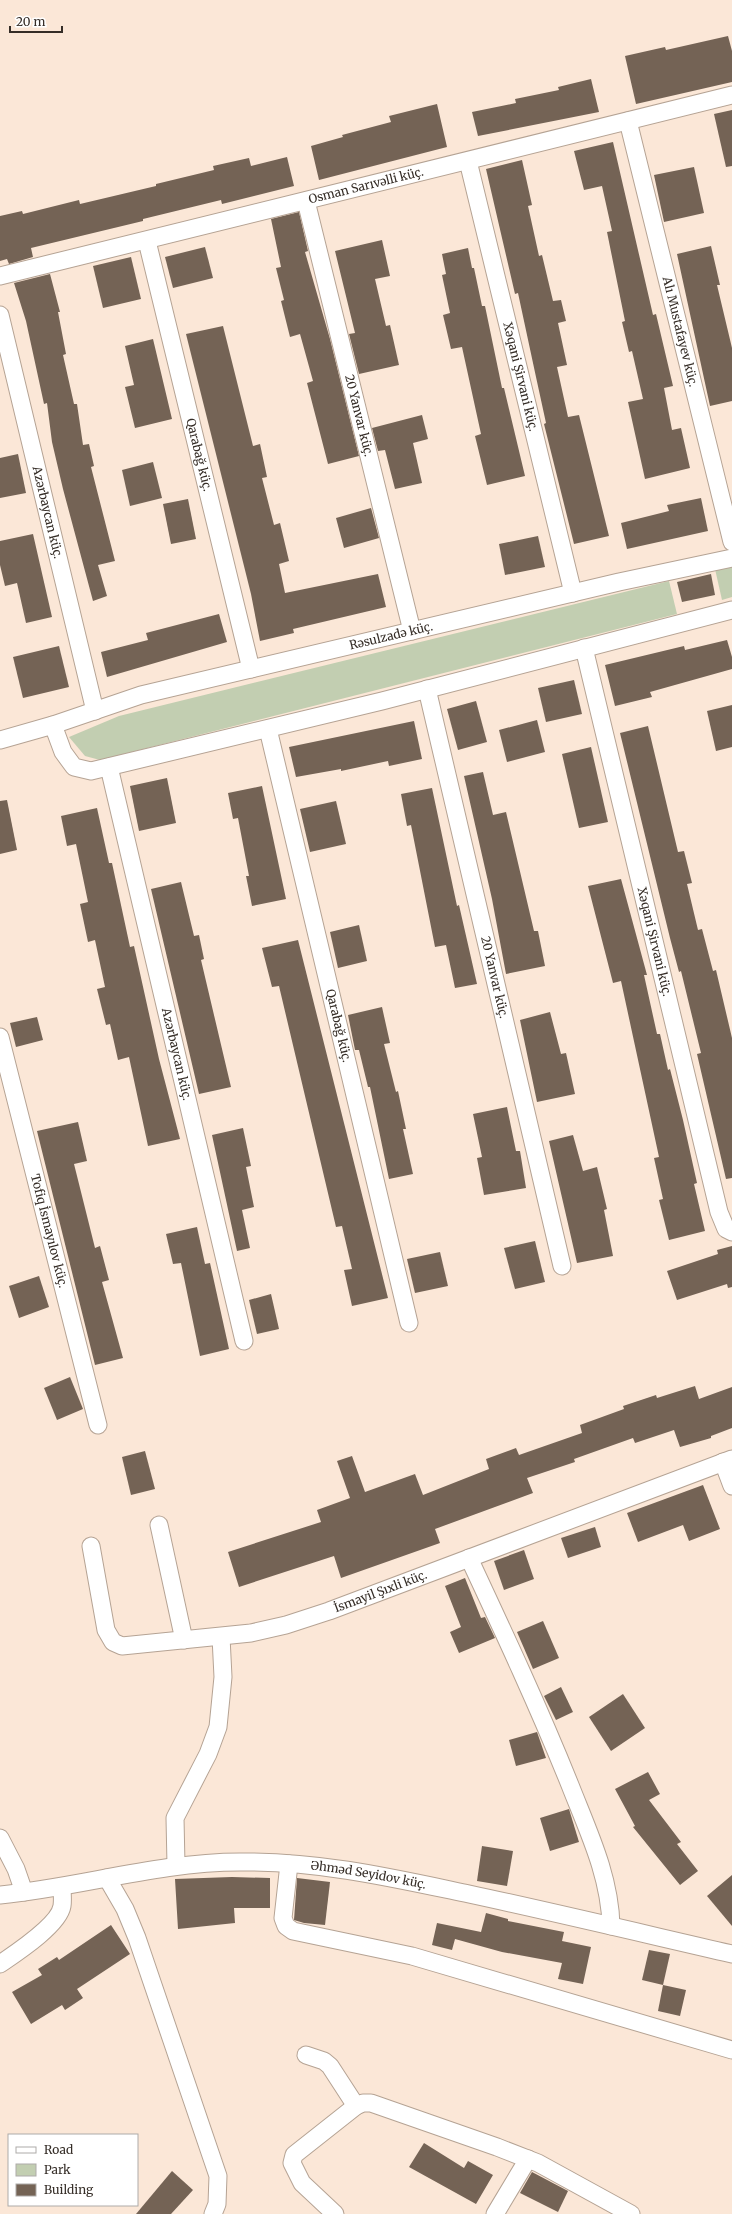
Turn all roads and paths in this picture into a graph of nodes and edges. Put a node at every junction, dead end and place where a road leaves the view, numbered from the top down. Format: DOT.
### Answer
graph roads {
  1 [pos="732,96"];
  2 [pos="628,121"];
  3 [pos="468,161"];
  4 [pos="306,201"];
  5 [pos="147,241"];
  6 [pos="0,276"];
  7 [pos="0,315"];
  8 [pos="732,542"];
  9 [pos="732,558"];
  10 [pos="573,593"];
  11 [pos="732,610"];
  12 [pos="412,631"];
  13 [pos="584,648"];
  14 [pos="251,669"];
  15 [pos="428,689"];
  16 [pos="95,711"];
  17 [pos="54,725"];
  18 [pos="268,729"];
  19 [pos="0,740"];
  20 [pos="109,767"];
  21 [pos="0,1037"];
  22 [pos="732,1232"];
  23 [pos="562,1266"];
  24 [pos="409,1323"];
  25 [pos="244,1341"];
  26 [pos="98,1425"];
  27 [pos="727,1461"];
  28 [pos="732,1486"];
  29 [pos="159,1525"];
  30 [pos="91,1546"];
  31 [pos="469,1558"];
  32 [pos="221,1638"];
  33 [pos="184,1640"];
  34 [pos="0,1838"];
  35 [pos="289,1864"];
  36 [pos="176,1865"];
  37 [pos="107,1878"];
  38 [pos="62,1887"];
  39 [pos="24,1892"];
  40 [pos="0,1895"];
  41 [pos="611,1926"];
  42 [pos="732,1954"];
  43 [pos="0,1964"];
  44 [pos="732,2050"];
  45 [pos="306,2055"];
  46 [pos="356,2106"];
  47 [pos="528,2160"];
  48 [pos="213,2214"];
  49 [pos="335,2214"];
  50 [pos="495,2214"];
  51 [pos="631,2214"];
  1 -- 2 [label="street, Osman Sarıvəlli küç."];
  2 -- 3 [label="street, Osman Sarıvəlli küç."];
  2 -- 8 [label="street, Alı Mustafayev küç."];
  3 -- 4 [label="street, Osman Sarıvəlli küç."];
  3 -- 10 [label="street, Xəqani Şirvani küç."];
  4 -- 5 [label="street, Osman Sarıvəlli küç."];
  4 -- 12 [label="street, 20 Yanvar küç."];
  5 -- 6 [label="street, Osman Sarıvəlli küç."];
  5 -- 14 [label="street, Qarabağ küç."];
  7 -- 16 [label="street, Azərbaycan küç."];
  9 -- 10 [label="street, Rəsulzadə küç."];
  10 -- 12 [label="street, Rəsulzadə küç."];
  11 -- 13 [label="street"];
  12 -- 14 [label="street, Rəsulzadə küç."];
  13 -- 15 [label="street"];
  13 -- 22 [label="street, Xəqani Şirvani küç."];
  14 -- 16 [label="street, Rəsulzadə küç."];
  15 -- 18 [label="street"];
  15 -- 23 [label="street, 20 Yanvar küç."];
  16 -- 17 [label="street, Rəsulzadə küç."];
  17 -- 19 [label="street, Rəsulzadə küç."];
  17 -- 20 [label="street"];
  18 -- 20 [label="street"];
  18 -- 24 [label="street, Qarabağ küç."];
  20 -- 25 [label="street, Azərbaycan küç."];
  21 -- 26 [label="street, Tofiq İsmayılov küç."];
  27 -- 28 [label="street"];
  27 -- 31 [label="street, İsmayil Şıxli küç."];
  29 -- 33 [label="street"];
  30 -- 33 [label="street, İsmayil Şıxli küç."];
  31 -- 32 [label="street, İsmayil Şıxli küç."];
  31 -- 41 [label="street"];
  32 -- 33 [label="street, İsmayil Şıxli küç."];
  32 -- 36 [label="street"];
  34 -- 39 [label="street"];
  35 -- 36 [label="street, Əhməd Seyidov küç."];
  35 -- 41 [label="street, Əhməd Seyidov küç."];
  35 -- 44 [label="street"];
  36 -- 37 [label="street, Əhməd Seyidov küç."];
  37 -- 38 [label="street, Əhməd Seyidov küç."];
  37 -- 48 [label="street"];
  38 -- 39 [label="street, Əhməd Seyidov küç."];
  38 -- 43 [label="street"];
  39 -- 40 [label="street, Əhməd Seyidov küç."];
  41 -- 42 [label="street, Əhməd Seyidov küç."];
  45 -- 46 [label="street"];
  46 -- 47 [label="street"];
  46 -- 49 [label="street"];
  47 -- 50 [label="street"];
  47 -- 51 [label="street"];
}
